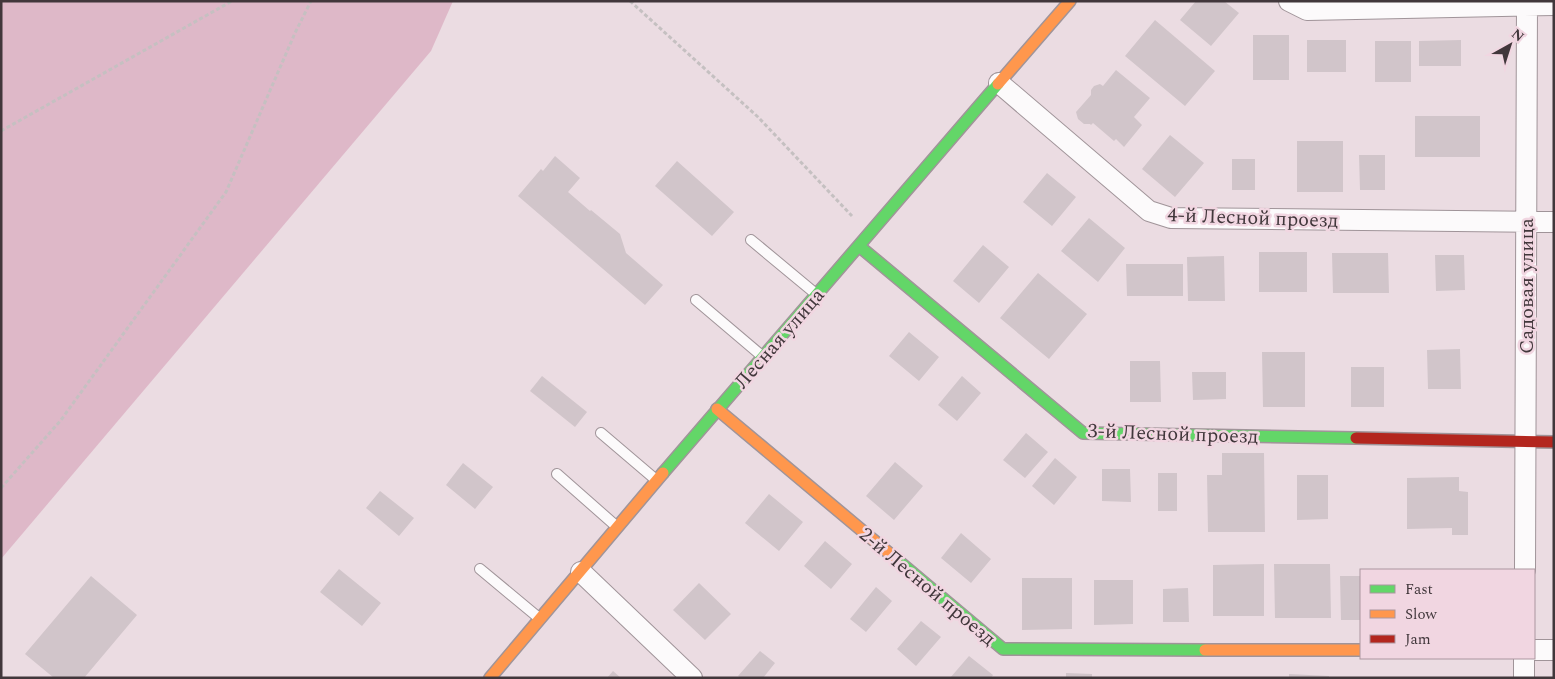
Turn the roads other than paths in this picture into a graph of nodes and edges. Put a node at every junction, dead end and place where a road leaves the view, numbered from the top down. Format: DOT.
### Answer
graph roads {
  1 [pos="1070,1"];
  2 [pos="1289,1"];
  3 [pos="1528,3"];
  4 [pos="1554,5"];
  5 [pos="999,83"];
  6 [pos="1526,222"];
  7 [pos="1554,222"];
  8 [pos="751,240"];
  9 [pos="859,246"];
  10 [pos="816,295"];
  11 [pos="696,300"];
  12 [pos="762,357"];
  13 [pos="717,409"];
  14 [pos="601,433"];
  15 [pos="1525,442"];
  16 [pos="1554,442"];
  17 [pos="557,474"];
  18 [pos="657,481"];
  19 [pos="618,527"];
  20 [pos="480,569"];
  21 [pos="1525,569"];
  22 [pos="581,572"];
  23 [pos="540,619"];
  24 [pos="1360,650"];
  25 [pos="1535,650"];
  26 [pos="1554,650"];
  27 [pos="1524,659"];
  28 [pos="490,678"];
  29 [pos="692,678"];
  30 [pos="1524,678"];
  1 -- 5 [label="street, Лесная улица"];
  2 -- 3 [label="street"];
  3 -- 4 [label="street"];
  3 -- 6 [label="street, Садовая улица"];
  5 -- 6 [label="street, 4-й Лесной проезд"];
  5 -- 9 [label="street, Лесная улица"];
  6 -- 7 [label="street, 4-й Лесной проезд"];
  6 -- 15 [label="street, Садовая улица"];
  8 -- 10 [label="lane"];
  9 -- 10 [label="street, Лесная улица"];
  9 -- 15 [label="street, 3-й Лесной проезд"];
  10 -- 12 [label="street, Лесная улица"];
  11 -- 12 [label="lane"];
  12 -- 13 [label="street, Лесная улица"];
  13 -- 18 [label="street, Лесная улица"];
  13 -- 24 [label="street, 2-й Лесной проезд"];
  14 -- 18 [label="lane"];
  15 -- 16 [label="street, 3-й Лесной проезд"];
  15 -- 21 [label="street, Садовая улица"];
  17 -- 19 [label="lane"];
  18 -- 19 [label="street, Лесная улица"];
  19 -- 22 [label="street, Лесная улица"];
  20 -- 23 [label="lane"];
  22 -- 23 [label="street, Лесная улица"];
  22 -- 29 [label="street"];
  23 -- 28 [label="street, Лесная улица"];
  25 -- 26 [label="street"];
  27 -- 30 [label="street"];
}
